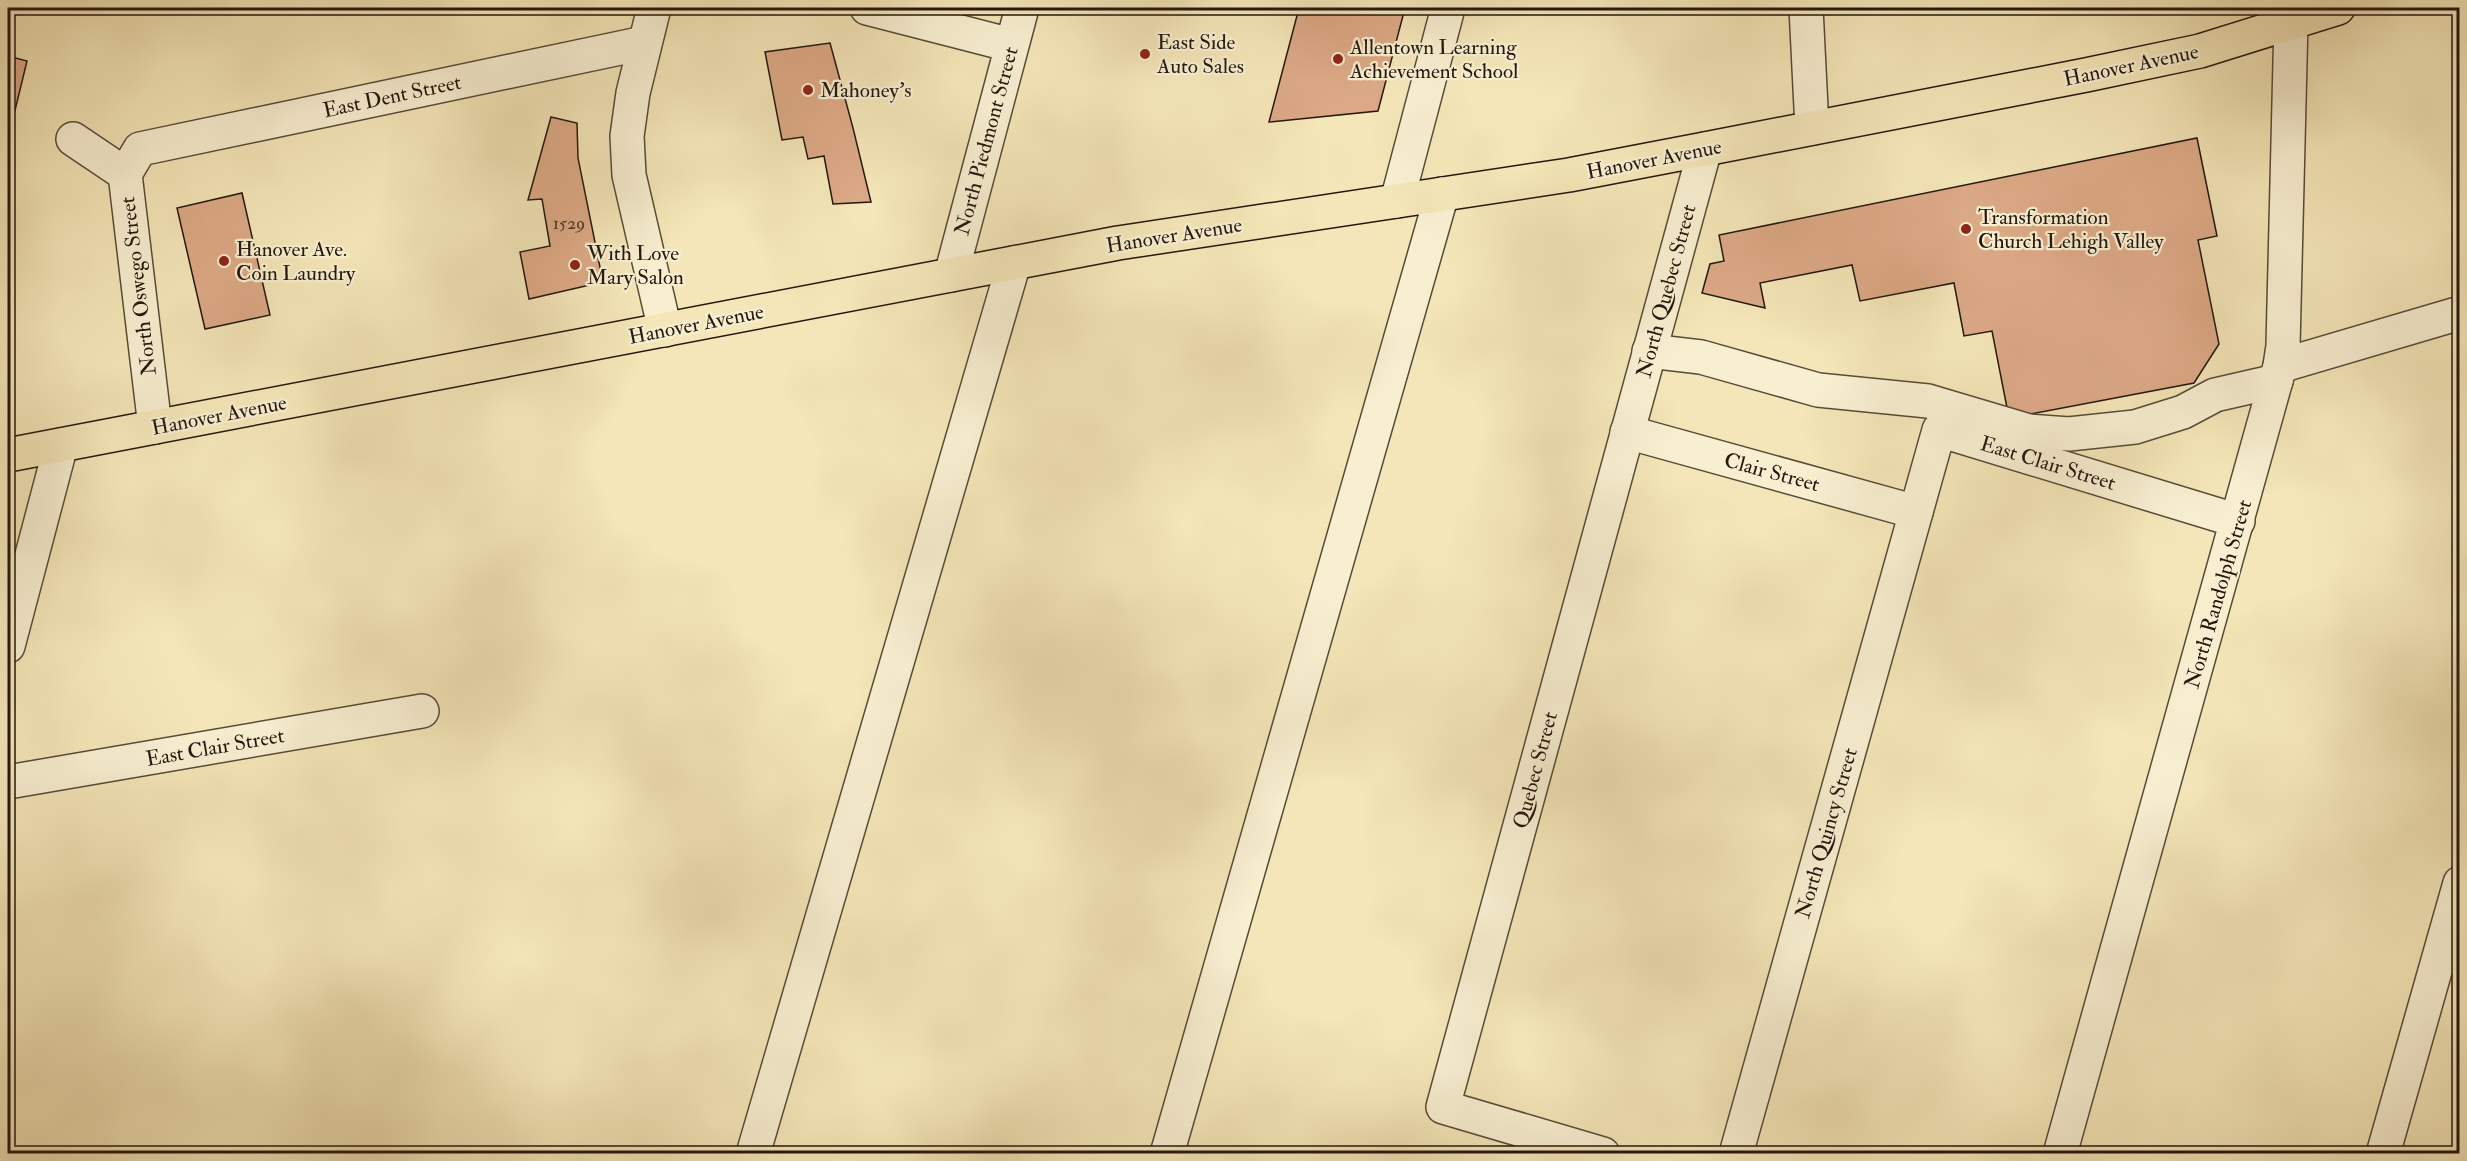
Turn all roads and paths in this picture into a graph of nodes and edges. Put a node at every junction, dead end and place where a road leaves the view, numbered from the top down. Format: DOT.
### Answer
graph roads {
  1 [pos="654,8"];
  2 [pos="867,8"];
  3 [pos="1022,8"];
  4 [pos="1448,8"];
  5 [pos="1806,8"];
  6 [pos="2338,8"];
  7 [pos="2291,21"];
  8 [pos="644,43"];
  9 [pos="1011,45"];
  10 [pos="1812,128"];
  11 [pos="74,140"];
  12 [pos="1705,149"];
  13 [pos="132,161"];
  14 [pos="1442,194"];
  15 [pos="1396,201"];
  16 [pos="1014,263"];
  17 [pos="951,275"];
  18 [pos="2460,313"];
  19 [pos="664,330"];
  20 [pos="1649,351"];
  21 [pos="2278,373"];
  22 [pos="154,427"];
  23 [pos="1627,432"];
  24 [pos="61,445"];
  25 [pos="8,455"];
  26 [pos="1916,512"];
  27 [pos="2238,521"];
  28 [pos="8,646"];
  29 [pos="423,711"];
  30 [pos="8,782"];
  31 [pos="2460,883"];
  32 [pos="753,1154"];
  33 [pos="1167,1154"];
  34 [pos="1603,1154"];
  35 [pos="1736,1154"];
  36 [pos="2060,1154"];
  37 [pos="2383,1154"];
  1 -- 8 [label="street"];
  2 -- 9 [label="street"];
  3 -- 9 [label="street, North Piedmont Street"];
  4 -- 15 [label="street"];
  5 -- 10 [label="street"];
  6 -- 7 [label="main road, Hanover Avenue"];
  7 -- 10 [label="main road, Hanover Avenue"];
  7 -- 21 [label="street, North Randolph Street"];
  8 -- 13 [label="street, East Dent Street"];
  8 -- 19 [label="street"];
  9 -- 17 [label="street, North Piedmont Street"];
  10 -- 12 [label="main road, Hanover Avenue"];
  11 -- 13 [label="street"];
  12 -- 14 [label="main road, Hanover Avenue"];
  12 -- 20 [label="street, North Quebec Street"];
  13 -- 22 [label="street, North Oswego Street"];
  14 -- 15 [label="main road, Hanover Avenue"];
  14 -- 33 [label="street"];
  15 -- 16 [label="main road, Hanover Avenue"];
  16 -- 17 [label="main road, Hanover Avenue"];
  16 -- 32 [label="street"];
  17 -- 19 [label="main road, Hanover Avenue"];
  18 -- 21 [label="street"];
  19 -- 22 [label="main road, Hanover Avenue"];
  20 -- 21 [label="street"];
  20 -- 23 [label="street, North Quebec Street"];
  21 -- 27 [label="street, North Randolph Street"];
  22 -- 24 [label="main road, Hanover Avenue"];
  23 -- 26 [label="street, Clair Street"];
  23 -- 34 [label="street, Quebec Street"];
  24 -- 25 [label="main road, Hanover Avenue"];
  24 -- 28 [label="street"];
  26 -- 27 [label="street, East Clair Street"];
  26 -- 35 [label="street, North Quincy Street"];
  27 -- 36 [label="street, North Randolph Street"];
  29 -- 30 [label="street, East Clair Street"];
  31 -- 37 [label="street"];
}
